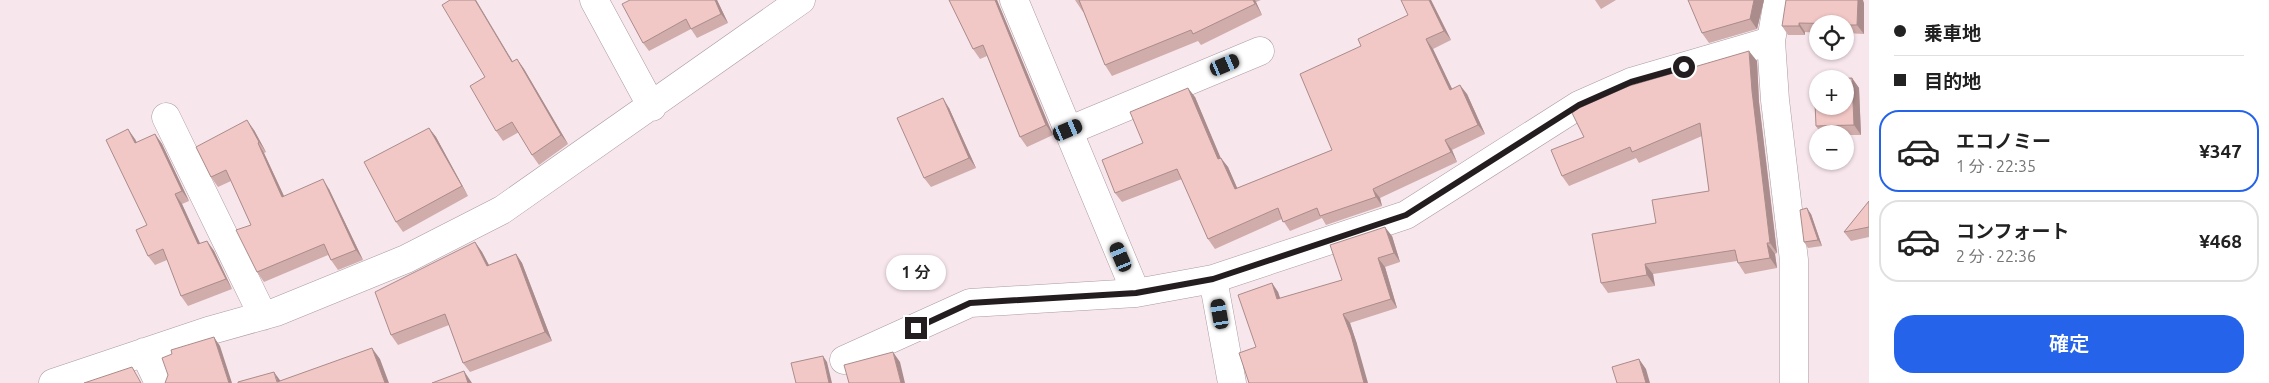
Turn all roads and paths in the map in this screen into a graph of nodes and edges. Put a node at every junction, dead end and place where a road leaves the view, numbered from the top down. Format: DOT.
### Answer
graph roads {
  1 [pos="594,0"];
  2 [pos="801,0"];
  3 [pos="1014,0"];
  4 [pos="1778,0"];
  5 [pos="1771,40"];
  6 [pos="1260,51"];
  7 [pos="652,107"];
  8 [pos="166,117"];
  9 [pos="1068,130"];
  10 [pos="1213,279"];
  11 [pos="1136,293"];
  12 [pos="263,316"];
  13 [pos="144,352"];
  14 [pos="844,360"];
  15 [pos="53,383"];
  16 [pos="159,383"];
  17 [pos="1232,383"];
  18 [pos="1794,383"];
  1 -- 7 [label="street"];
  2 -- 7 [label="street"];
  3 -- 9 [label="street"];
  4 -- 5 [label="street"];
  5 -- 10 [label="street"];
  5 -- 18 [label="street"];
  6 -- 9 [label="street"];
  7 -- 12 [label="street"];
  8 -- 12 [label="street"];
  9 -- 11 [label="street"];
  10 -- 11 [label="street"];
  10 -- 17 [label="street"];
  11 -- 14 [label="street"];
  12 -- 13 [label="street"];
  13 -- 15 [label="street"];
  13 -- 16 [label="street"];
}
